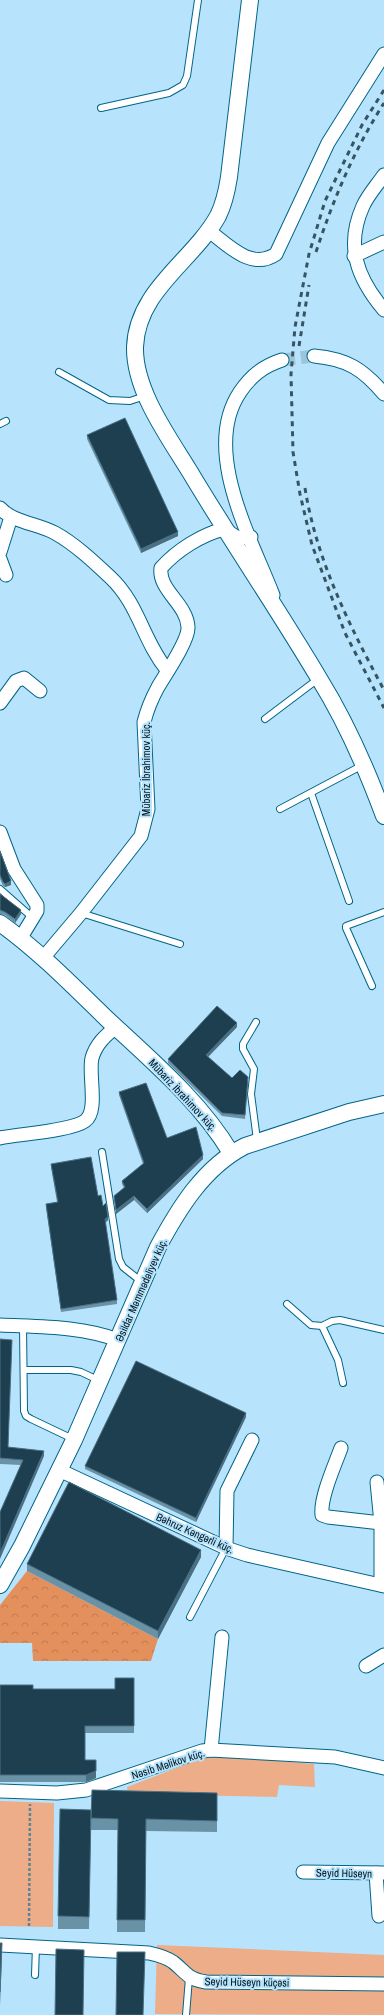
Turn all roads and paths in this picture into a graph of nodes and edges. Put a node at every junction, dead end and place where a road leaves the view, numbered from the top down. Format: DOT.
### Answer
graph roads {
  1 [pos="198,0"];
  2 [pos="250,0"];
  3 [pos="384,54"];
  4 [pos="101,108"];
  5 [pos="384,175"];
  6 [pos="208,230"];
  7 [pos="384,242"];
  8 [pos="354,256"];
  9 [pos="384,310"];
  10 [pos="314,356"];
  11 [pos="282,360"];
  12 [pos="59,372"];
  13 [pos="384,394"];
  14 [pos="146,395"];
  15 [pos="0,508"];
  16 [pos="11,517"];
  17 [pos="224,529"];
  18 [pos="251,537"];
  19 [pos="0,552"];
  20 [pos="0,559"];
  21 [pos="6,575"];
  22 [pos="282,619"];
  23 [pos="167,670"];
  24 [pos="319,678"];
  25 [pos="40,690"];
  26 [pos="0,703"];
  27 [pos="265,719"];
  28 [pos="363,765"];
  29 [pos="311,793"];
  30 [pos="280,809"];
  31 [pos="384,816"];
  32 [pos="0,832"];
  33 [pos="0,889"];
  34 [pos="349,900"];
  35 [pos="384,912"];
  36 [pos="82,913"];
  37 [pos="33,918"];
  38 [pos="0,923"];
  39 [pos="20,939"];
  40 [pos="180,944"];
  41 [pos="43,958"];
  42 [pos="372,986"];
  43 [pos="256,1022"];
  44 [pos="116,1026"];
  45 [pos="384,1104"];
  46 [pos="0,1138"];
  47 [pos="257,1140"];
  48 [pos="102,1152"];
  49 [pos="231,1153"];
  50 [pos="143,1282"];
  51 [pos="287,1304"];
  52 [pos="0,1325"];
  53 [pos="23,1326"];
  54 [pos="322,1326"];
  55 [pos="384,1330"];
  56 [pos="118,1340"];
  57 [pos="24,1370"];
  58 [pos="100,1382"];
  59 [pos="343,1383"];
  60 [pos="74,1440"];
  61 [pos="252,1440"];
  62 [pos="341,1448"];
  63 [pos="59,1470"];
  64 [pos="377,1482"];
  65 [pos="380,1523"];
  66 [pos="226,1548"];
  67 [pos="0,1585"];
  68 [pos="382,1586"];
  69 [pos="190,1617"];
  70 [pos="222,1637"];
  71 [pos="384,1655"];
  72 [pos="366,1666"];
  73 [pos="211,1750"];
  74 [pos="384,1768"];
  75 [pos="0,1791"];
  76 [pos="30,1802"];
  77 [pos="303,1872"];
  78 [pos="380,1873"];
  79 [pos="379,1916"];
  80 [pos="29,1926"];
  81 [pos="0,1945"];
  82 [pos="36,1946"];
  83 [pos="35,1975"];
  84 [pos="189,1978"];
  85 [pos="384,1984"];
  86 [pos="186,2015"];
  1 -- 4 [label="lane"];
  2 -- 6 [label="street"];
  3 -- 6 [label="street"];
  5 -- 8 [label="street"];
  6 -- 14 [label="street"];
  7 -- 8 [label="street"];
  8 -- 9 [label="street"];
  10 -- 13 [label="street"];
  11 -- 18 [label="street"];
  12 -- 14 [label="lane"];
  14 -- 17 [label="street"];
  15 -- 16 [label="street"];
  16 -- 19 [label="street"];
  16 -- 23 [label="street"];
  17 -- 18 [label="street"];
  17 -- 22 [label="street"];
  17 -- 23 [label="street, Mübariz İbrahimov küç."];
  18 -- 22 [label="street"];
  20 -- 21 [label="street"];
  22 -- 24 [label="street"];
  23 -- 36 [label="street, Mübariz İbrahimov küç."];
  24 -- 27 [label="lane"];
  24 -- 28 [label="street"];
  25 -- 26 [label="street"];
  28 -- 29 [label="lane"];
  28 -- 31 [label="street"];
  29 -- 30 [label="lane"];
  29 -- 34 [label="lane"];
  32 -- 37 [label="street"];
  33 -- 37 [label="lane"];
  35 -- 42 [label="lane"];
  36 -- 40 [label="lane"];
  36 -- 41 [label="street, Mübariz İbrahimov küç."];
  37 -- 39 [label="street"];
  38 -- 39 [label="street, Mübariz İbrahimov küç."];
  39 -- 41 [label="street, Mübariz İbrahimov küç."];
  41 -- 44 [label="street, Mübariz İbrahimov küç."];
  43 -- 47 [label="lane"];
  44 -- 46 [label="street"];
  44 -- 49 [label="street, Mübariz İbrahimov küç."];
  45 -- 47 [label="street, Əsildar Məmmədəliyev küç."];
  47 -- 49 [label="street, Əsildar Məmmədəliyev küç."];
  48 -- 50 [label="lane"];
  49 -- 50 [label="street, Əsildar Məmmədəliyev küç."];
  50 -- 56 [label="street, Əsildar Məmmədəliyev küç."];
  51 -- 54 [label="lane"];
  52 -- 53 [label="street"];
  53 -- 56 [label="street"];
  53 -- 57 [label="lane"];
  54 -- 55 [label="lane"];
  54 -- 59 [label="lane"];
  56 -- 58 [label="street, Əsildar Məmmədəliyev küç."];
  57 -- 58 [label="lane"];
  57 -- 60 [label="lane"];
  58 -- 60 [label="street, Əsildar Məmmədəliyev küç."];
  60 -- 63 [label="street, Əsildar Məmmədəliyev küç."];
  61 -- 66 [label="street"];
  62 -- 65 [label="street"];
  63 -- 66 [label="street, Bəhruz Kəngərli küç."];
  63 -- 67 [label="street, Əsildar Məmmədəliyev küç."];
  64 -- 65 [label="street"];
  65 -- 68 [label="street"];
  66 -- 68 [label="street, Bəhruz Kəngərli küç."];
  66 -- 69 [label="lane"];
  70 -- 73 [label="street"];
  71 -- 72 [label="street"];
  73 -- 74 [label="street, Nəsib Məlikov küç."];
  73 -- 75 [label="street, Nəsib Məlikov küç."];
  76 -- 80 [label="path"];
  77 -- 78 [label="street, Seyid Hüseyn"];
  78 -- 79 [label="street"];
  81 -- 82 [label="street, Seyid Hüseyn küçəsi"];
  82 -- 83 [label="lane"];
  82 -- 84 [label="street, Seyid Hüseyn küçəsi"];
  84 -- 85 [label="street, Seyid Hüseyn küçəsi"];
  84 -- 86 [label="lane"];
}
